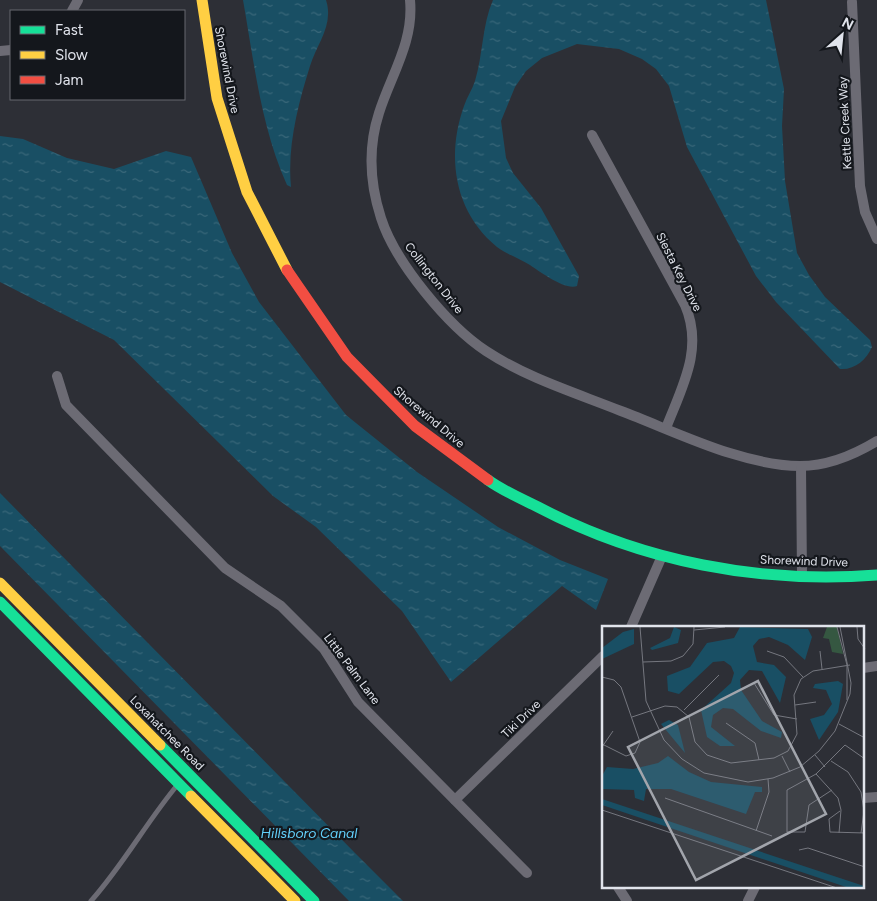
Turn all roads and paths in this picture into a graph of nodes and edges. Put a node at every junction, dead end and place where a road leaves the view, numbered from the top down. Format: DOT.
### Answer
graph roads {
  1 [pos="202,0"];
  2 [pos="410,0"];
  3 [pos="852,2"];
  4 [pos="592,135"];
  5 [pos="877,239"];
  6 [pos="57,376"];
  7 [pos="666,428"];
  8 [pos="877,441"];
  9 [pos="801,466"];
  10 [pos="662,556"];
  11 [pos="877,574"];
  12 [pos="802,577"];
  13 [pos="0,584"];
  14 [pos="0,602"];
  15 [pos="632,626"];
  16 [pos="602,657"];
  17 [pos="877,666"];
  18 [pos="864,668"];
  19 [pos="179,784"];
  20 [pos="877,797"];
  21 [pos="864,798"];
  22 [pos="455,800"];
  23 [pos="527,873"];
  24 [pos="619,888"];
  25 [pos="754,888"];
  26 [pos="91,901"];
  27 [pos="296,901"];
  28 [pos="314,901"];
  29 [pos="627,901"];
  30 [pos="748,901"];
  1 -- 10 [label="street, Shorewind Drive"];
  2 -- 7 [label="street, Collington Drive"];
  3 -- 5 [label="street, Kettle Creek Way"];
  4 -- 7 [label="street, Siesta Key Drive"];
  6 -- 22 [label="street, Little Palm Lane"];
  7 -- 9 [label="street, Collington Drive"];
  8 -- 9 [label="street, Collington Drive"];
  9 -- 12 [label="street"];
  10 -- 12 [label="street, Shorewind Drive"];
  10 -- 15 [label="street"];
  11 -- 12 [label="street, Shorewind Drive"];
  13 -- 28 [label="street, Loxahatchee Road"];
  14 -- 19 [label="street"];
  16 -- 22 [label="street, Tiki Drive"];
  17 -- 18 [label="street"];
  19 -- 26 [label="lane"];
  19 -- 27 [label="street"];
  20 -- 21 [label="street"];
  22 -- 23 [label="street, Little Palm Lane"];
  24 -- 29 [label="street"];
  25 -- 30 [label="street"];
}
